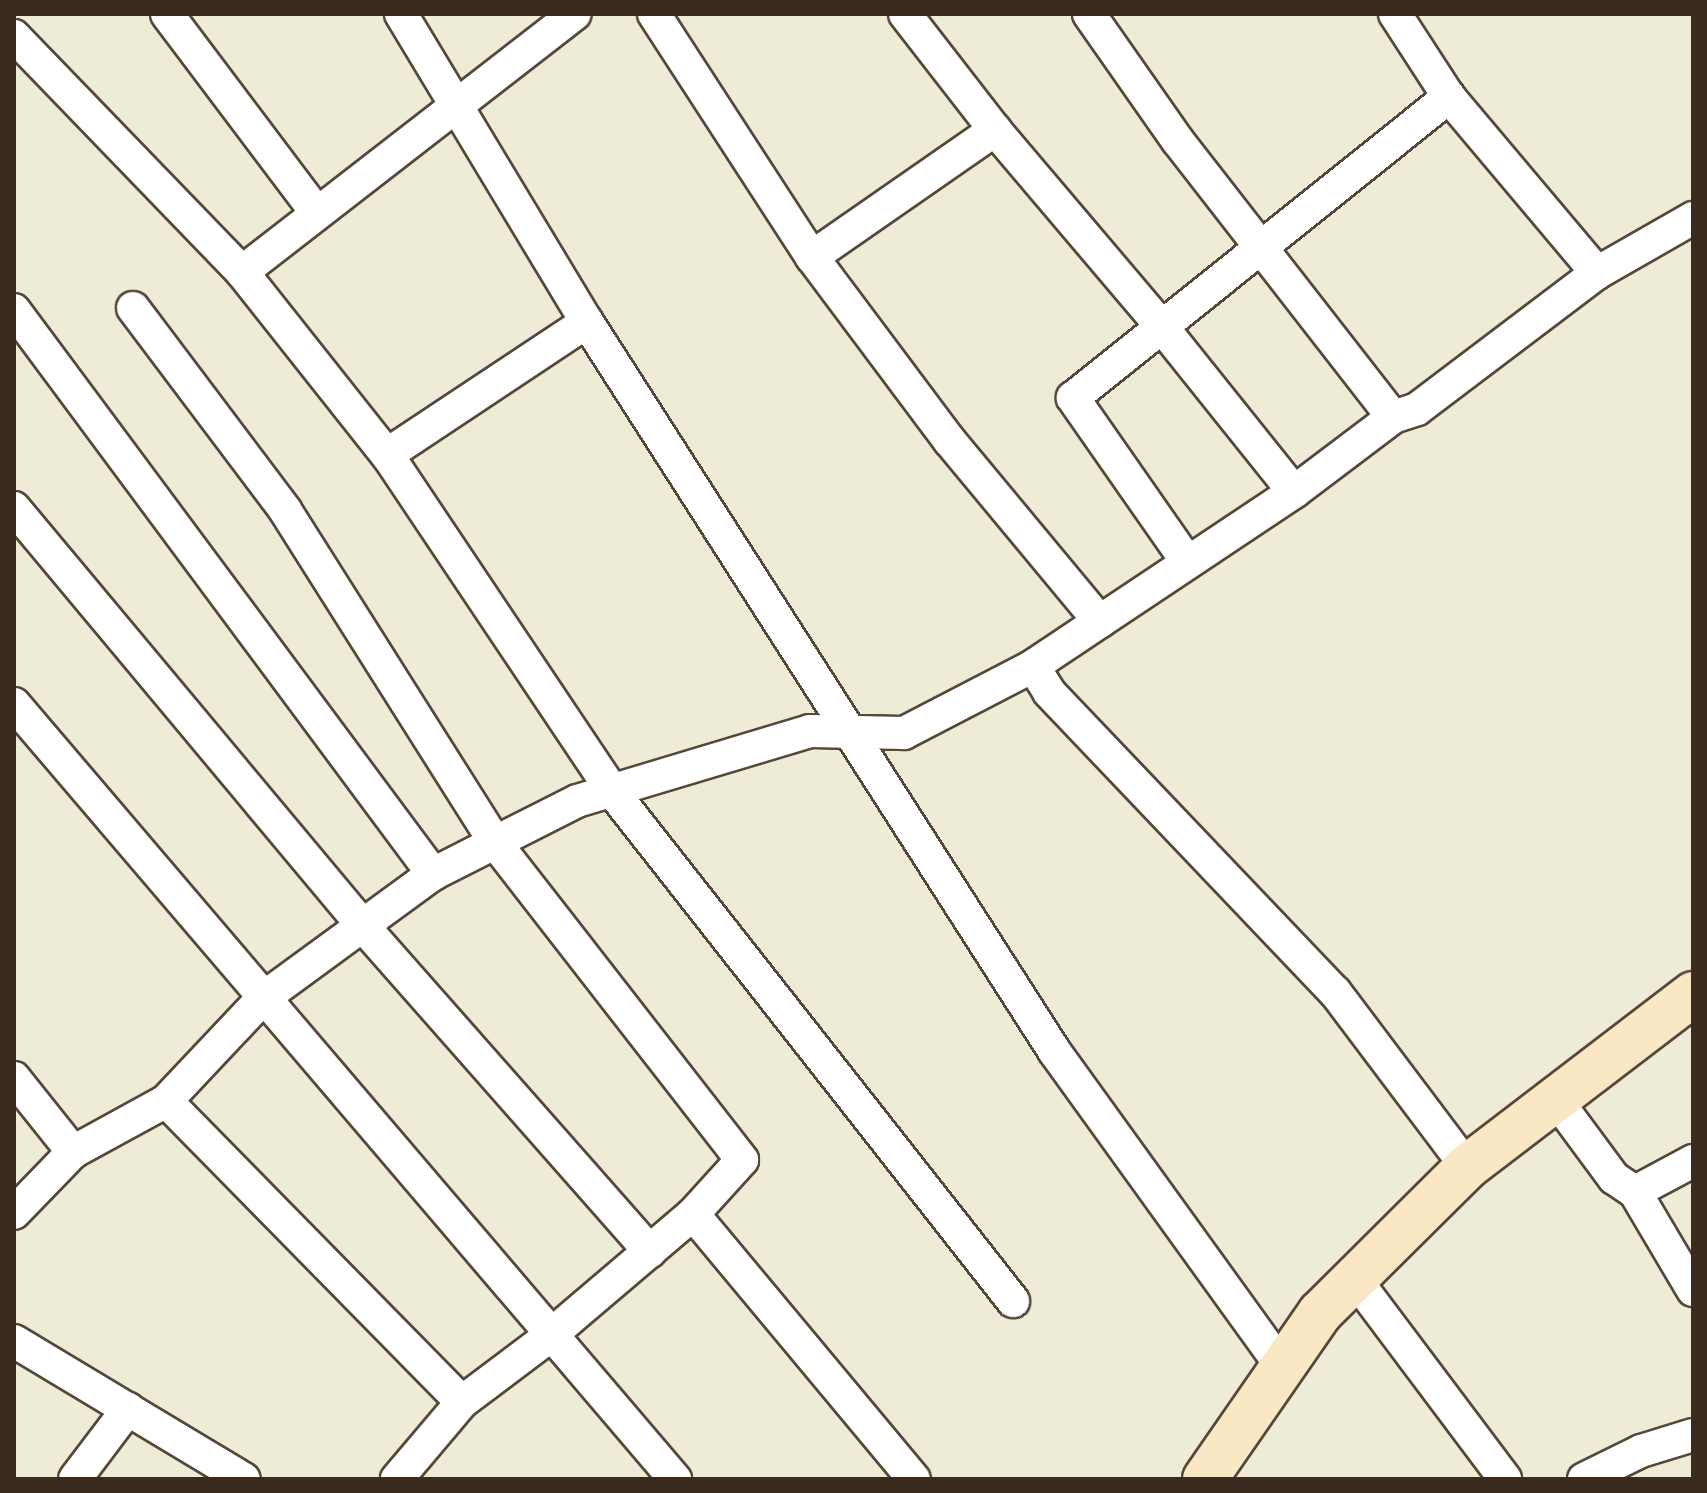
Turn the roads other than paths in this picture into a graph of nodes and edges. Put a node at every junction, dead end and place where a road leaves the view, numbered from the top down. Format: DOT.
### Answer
graph roads {
  1 [pos="167,14"];
  2 [pos="401,14"];
  3 [pos="575,14"];
  4 [pos="654,14"];
  5 [pos="905,14"];
  6 [pos="1089,14"];
  7 [pos="1395,14"];
  8 [pos="14,36"];
  9 [pos="1449,97"];
  10 [pos="456,104"];
  11 [pos="995,130"];
  12 [pos="316,212"];
  13 [pos="1693,218"];
  14 [pos="1260,245"];
  15 [pos="812,257"];
  16 [pos="242,272"];
  17 [pos="1597,273"];
  18 [pos="133,308"];
  19 [pos="14,310"];
  20 [pos="587,322"];
  21 [pos="1162,327"];
  22 [pos="1393,417"];
  23 [pos="397,448"];
  24 [pos="1294,492"];
  25 [pos="14,508"];
  26 [pos="1186,560"];
  27 [pos="1100,622"];
  28 [pos="1033,666"];
  29 [pos="14,704"];
  30 [pos="855,734"];
  31 [pos="612,791"];
  32 [pos="497,845"];
  33 [pos="433,874"];
  34 [pos="363,926"];
  35 [pos="1693,994"];
  36 [pos="262,999"];
  37 [pos="14,1078"];
  38 [pos="1554,1097"];
  39 [pos="166,1101"];
  40 [pos="73,1152"];
  41 [pos="1693,1161"];
  42 [pos="1467,1167"];
  43 [pos="1635,1192"];
  44 [pos="14,1213"];
  45 [pos="693,1214"];
  46 [pos="650,1251"];
  47 [pos="1355,1279"];
  48 [pos="1693,1290"];
  49 [pos="1013,1301"];
  50 [pos="551,1335"];
  51 [pos="14,1341"];
  52 [pos="1282,1367"];
  53 [pos="462,1402"];
  54 [pos="128,1409"];
  55 [pos="1693,1435"];
  56 [pos="75,1479"];
  57 [pos="244,1479"];
  58 [pos="397,1479"];
  59 [pos="675,1479"];
  60 [pos="914,1479"];
  61 [pos="1205,1479"];
  62 [pos="1505,1479"];
  63 [pos="1584,1479"];
  1 -- 12 [label="street"];
  2 -- 10 [label="street"];
  3 -- 10 [label="street"];
  4 -- 15 [label="street"];
  5 -- 11 [label="street"];
  6 -- 14 [label="street"];
  7 -- 9 [label="street"];
  8 -- 16 [label="street"];
  9 -- 14 [label="street"];
  9 -- 17 [label="street"];
  10 -- 12 [label="street"];
  10 -- 20 [label="street"];
  11 -- 15 [label="street"];
  11 -- 21 [label="street"];
  12 -- 16 [label="street"];
  13 -- 17 [label="street"];
  14 -- 21 [label="street"];
  14 -- 22 [label="street"];
  15 -- 27 [label="street"];
  16 -- 31 [label="street"];
  17 -- 22 [label="street"];
  18 -- 32 [label="street"];
  19 -- 33 [label="street"];
  20 -- 23 [label="street"];
  20 -- 30 [label="street"];
  21 -- 24 [label="street"];
  21 -- 26 [label="street"];
  22 -- 24 [label="street"];
  24 -- 26 [label="street"];
  25 -- 34 [label="street"];
  26 -- 27 [label="street"];
  27 -- 28 [label="street"];
  28 -- 30 [label="street"];
  28 -- 42 [label="street"];
  29 -- 36 [label="street"];
  30 -- 31 [label="street"];
  30 -- 52 [label="street"];
  31 -- 32 [label="street"];
  31 -- 49 [label="street"];
  32 -- 33 [label="street"];
  32 -- 45 [label="street"];
  33 -- 34 [label="street"];
  34 -- 36 [label="street"];
  34 -- 46 [label="street"];
  35 -- 38 [label="street"];
  36 -- 39 [label="street"];
  36 -- 50 [label="street"];
  37 -- 40 [label="street"];
  38 -- 42 [label="street"];
  38 -- 43 [label="street"];
  39 -- 40 [label="street"];
  39 -- 53 [label="street"];
  40 -- 44 [label="street"];
  41 -- 43 [label="street"];
  42 -- 47 [label="street"];
  43 -- 48 [label="street"];
  45 -- 46 [label="street"];
  45 -- 60 [label="street"];
  46 -- 50 [label="street"];
  47 -- 52 [label="street"];
  47 -- 62 [label="street"];
  50 -- 53 [label="street"];
  50 -- 59 [label="street"];
  51 -- 54 [label="street"];
  52 -- 61 [label="street"];
  53 -- 58 [label="street"];
  54 -- 56 [label="street"];
  54 -- 57 [label="street"];
  55 -- 63 [label="street"];
}
